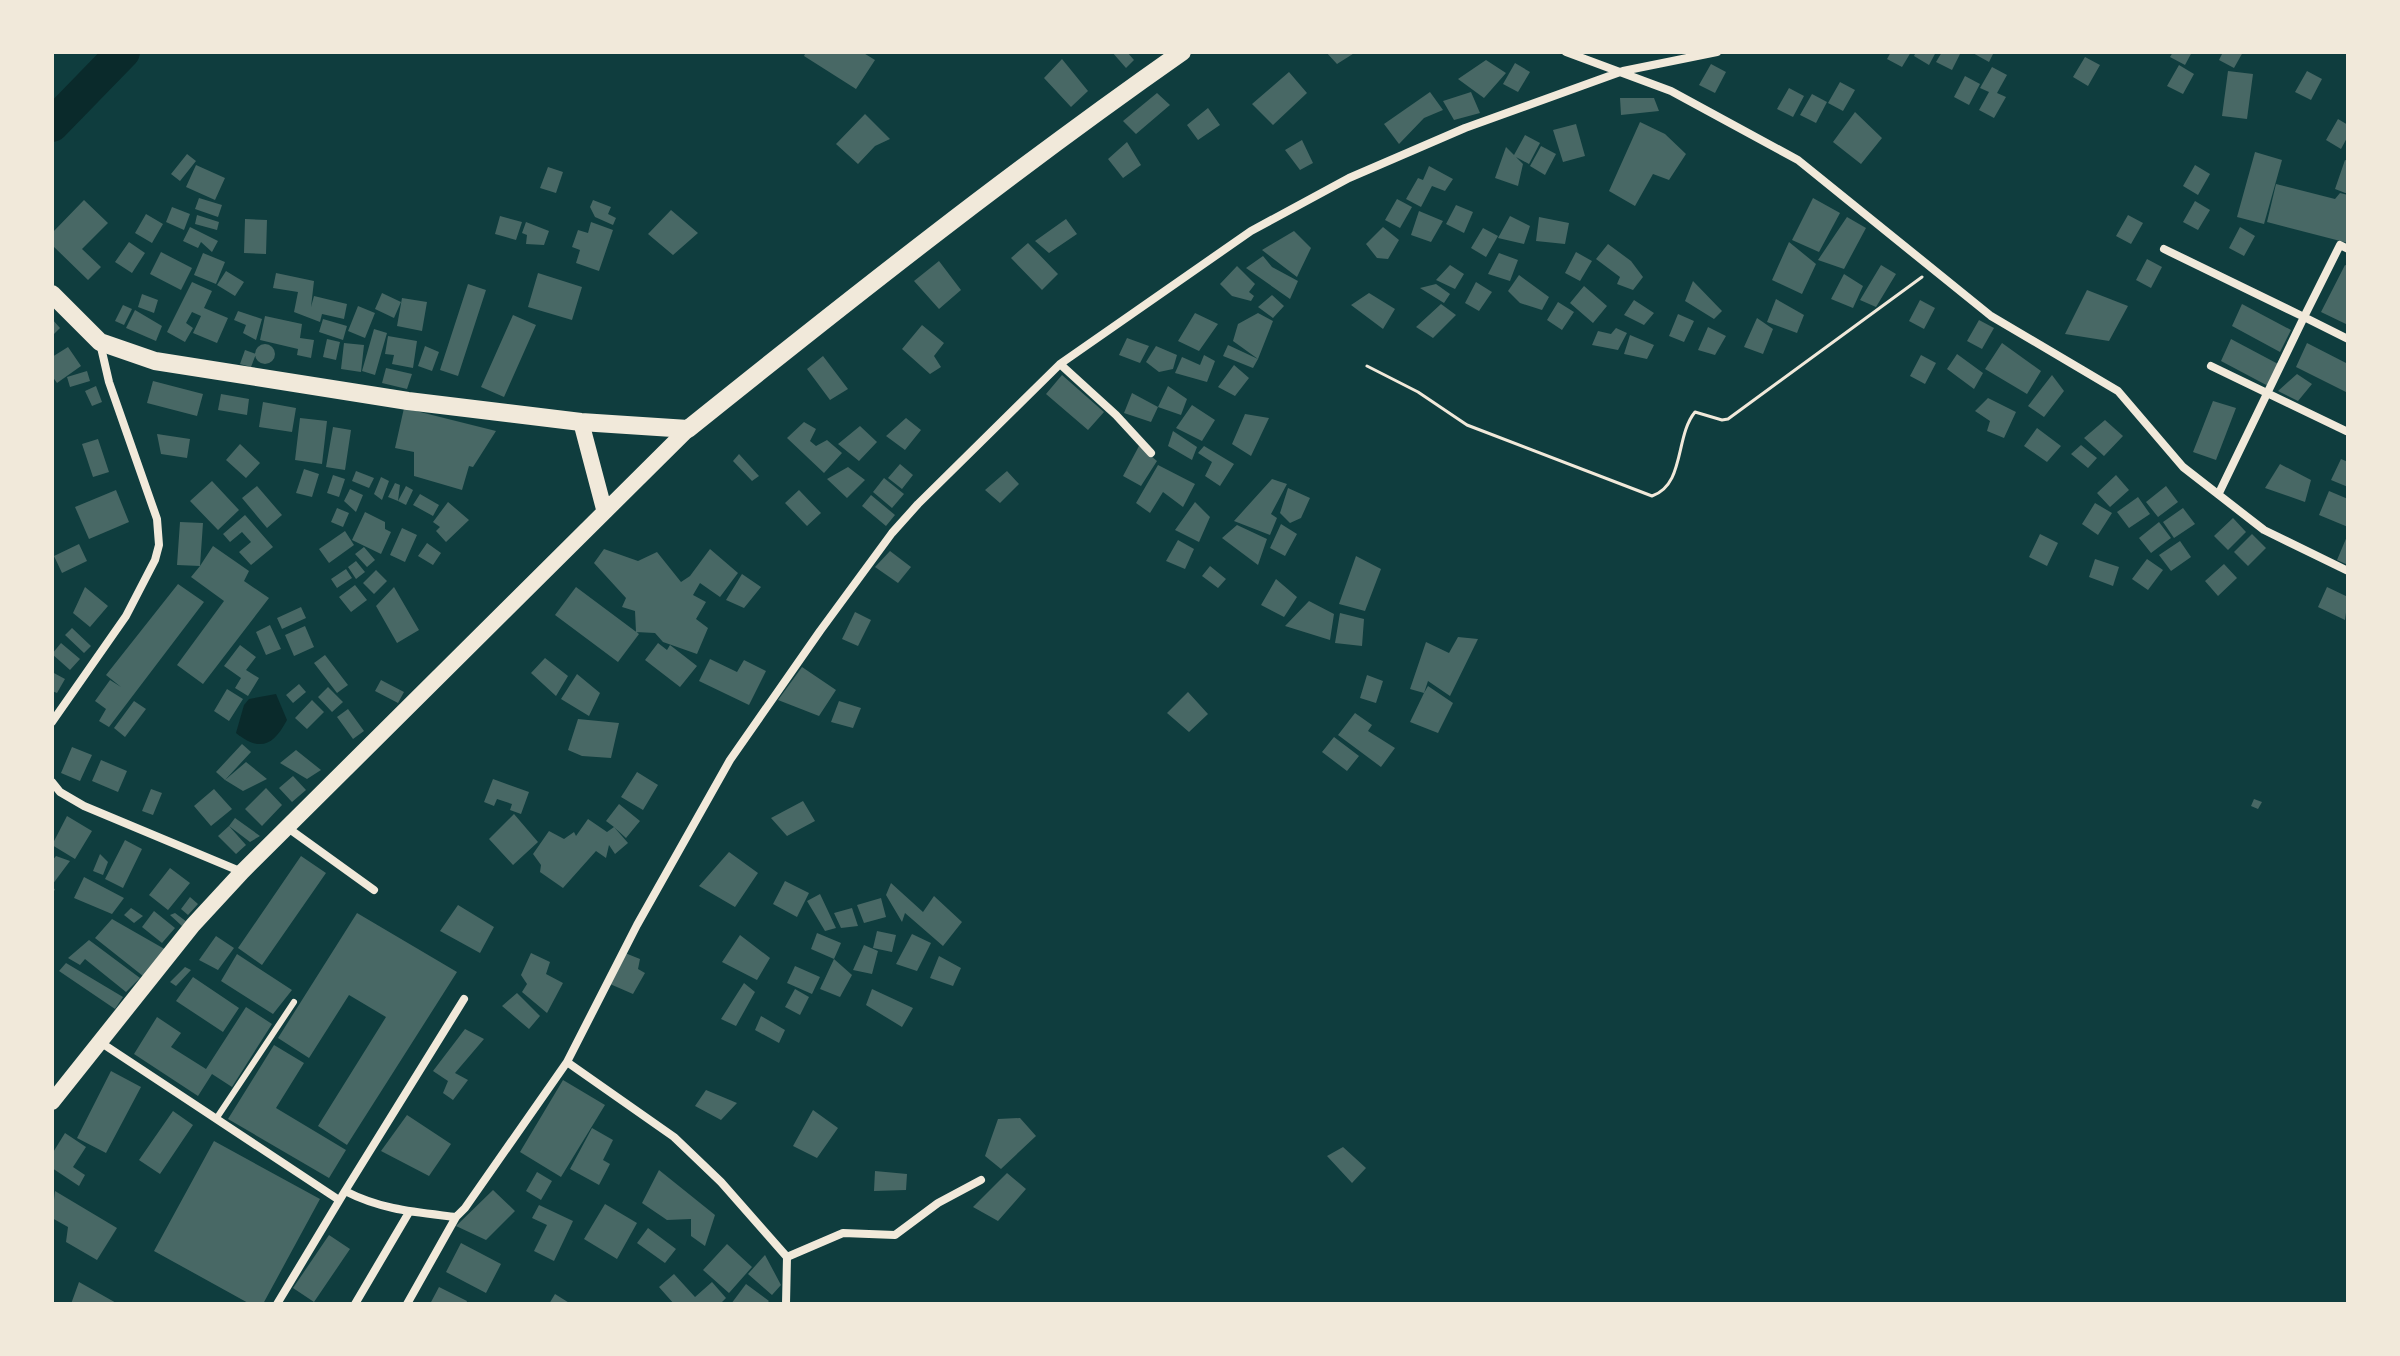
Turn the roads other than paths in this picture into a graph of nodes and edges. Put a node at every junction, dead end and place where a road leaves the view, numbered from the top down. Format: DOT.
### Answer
graph roads {
  1 [pos="1182,52"];
  2 [pos="1566,52"];
  3 [pos="1717,52"];
  4 [pos="1623,71"];
  5 [pos="2164,249"];
  6 [pos="2348,249"];
  7 [pos="52,294"];
  8 [pos="2304,317"];
  9 [pos="2348,339"];
  10 [pos="100,342"];
  11 [pos="1060,364"];
  12 [pos="2211,366"];
  13 [pos="2268,392"];
  14 [pos="581,422"];
  15 [pos="688,429"];
  16 [pos="2346,431"];
  17 [pos="1151,453"];
  18 [pos="2219,493"];
  19 [pos="604,509"];
  20 [pos="2348,571"];
  21 [pos="52,722"];
  22 [pos="52,782"];
  23 [pos="288,828"];
  24 [pos="242,872"];
  25 [pos="374,890"];
  26 [pos="464,999"];
  27 [pos="294,1002"];
  28 [pos="99,1042"];
  29 [pos="567,1062"];
  30 [pos="52,1102"];
  31 [pos="216,1119"];
  32 [pos="981,1180"];
  33 [pos="345,1191"];
  34 [pos="339,1200"];
  35 [pos="408,1214"];
  36 [pos="456,1217"];
  37 [pos="787,1257"];
  38 [pos="277,1304"];
  39 [pos="355,1304"];
  40 [pos="407,1304"];
  41 [pos="786,1304"];
  1 -- 15 [label="main road"];
  2 -- 4 [label="street"];
  3 -- 4 [label="street"];
  4 -- 11 [label="street"];
  4 -- 18 [label="street"];
  5 -- 8 [label="street"];
  6 -- 8 [label="street"];
  7 -- 10 [label="main road"];
  8 -- 9 [label="street"];
  8 -- 13 [label="street"];
  10 -- 14 [label="main road"];
  10 -- 21 [label="street"];
  11 -- 17 [label="street"];
  11 -- 29 [label="street"];
  12 -- 13 [label="street"];
  13 -- 16 [label="street"];
  13 -- 18 [label="street"];
  14 -- 15 [label="main road"];
  14 -- 19 [label="main road"];
  15 -- 19 [label="main road"];
  18 -- 20 [label="street"];
  19 -- 23 [label="main road"];
  22 -- 24 [label="street"];
  23 -- 24 [label="main road"];
  23 -- 25 [label="street"];
  24 -- 28 [label="main road"];
  26 -- 33 [label="street"];
  27 -- 31 [label="lane"];
  28 -- 30 [label="main road"];
  28 -- 31 [label="street"];
  29 -- 36 [label="street"];
  29 -- 37 [label="street"];
  31 -- 34 [label="street"];
  32 -- 37 [label="street"];
  33 -- 34 [label="street"];
  33 -- 35 [label="street"];
  34 -- 38 [label="street"];
  35 -- 36 [label="street"];
  35 -- 39 [label="street"];
  36 -- 40 [label="street"];
  37 -- 41 [label="street"];
}
